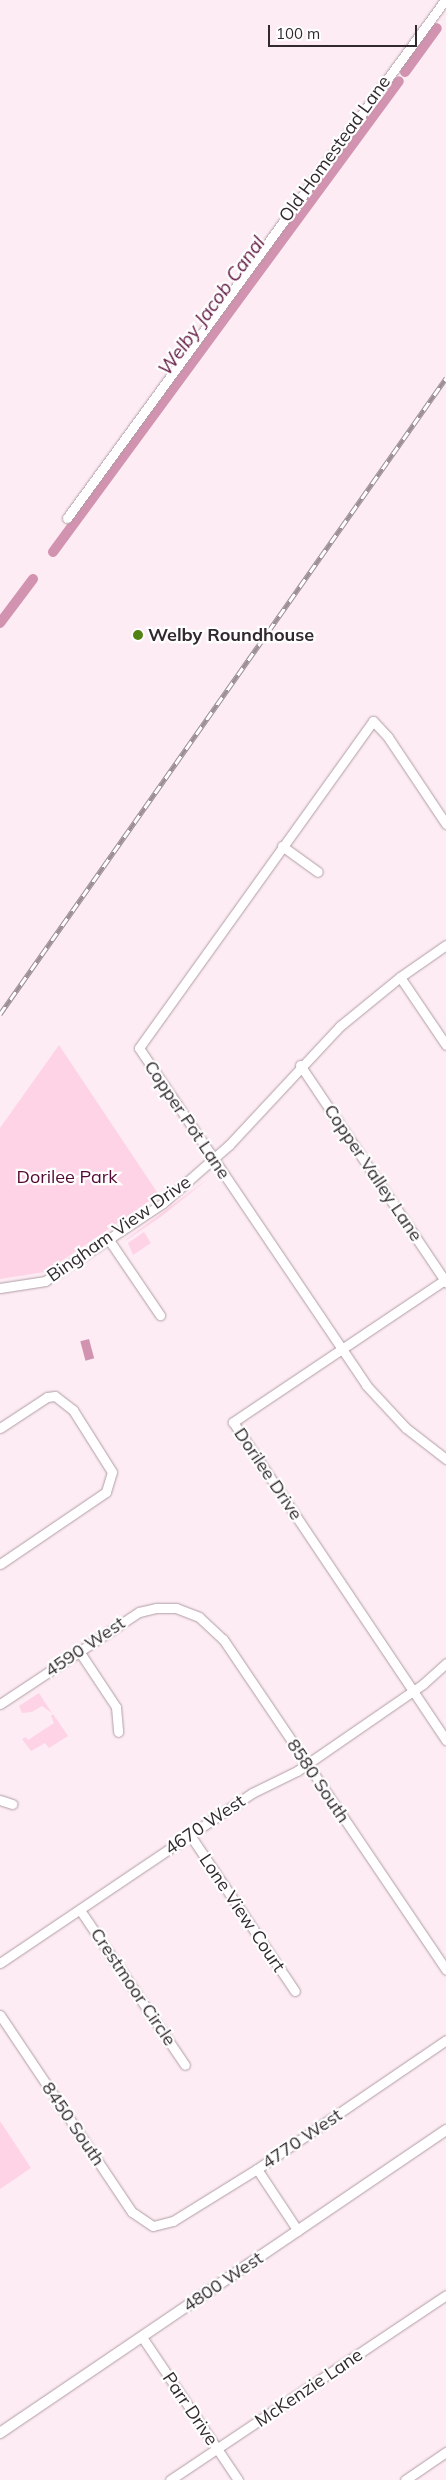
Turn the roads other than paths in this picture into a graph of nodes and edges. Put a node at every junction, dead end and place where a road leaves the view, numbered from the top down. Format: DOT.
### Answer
graph roads {
  1 [pos="445,0"];
  2 [pos="67,518"];
  3 [pos="446,824"];
  4 [pos="282,846"];
  5 [pos="318,872"];
  6 [pos="446,945"];
  7 [pos="400,977"];
  8 [pos="446,1045"];
  9 [pos="300,1065"];
  10 [pos="214,1159"];
  11 [pos="109,1240"];
  12 [pos="446,1280"];
  13 [pos="0,1288"];
  14 [pos="160,1315"];
  15 [pos="341,1349"];
  16 [pos="0,1428"];
  17 [pos="446,1459"];
  18 [pos="0,1564"];
  19 [pos="176,1608"];
  20 [pos="79,1651"];
  21 [pos="446,1663"];
  22 [pos="413,1692"];
  23 [pos="0,1704"];
  24 [pos="118,1732"];
  25 [pos="446,1740"];
  26 [pos="306,1764"];
  27 [pos="0,1800"];
  28 [pos="12,1804"];
  29 [pos="190,1835"];
  30 [pos="80,1910"];
  31 [pos="0,1963"];
  32 [pos="446,1970"];
  33 [pos="295,1991"];
  34 [pos="0,2015"];
  35 [pos="446,2040"];
  36 [pos="185,2065"];
  37 [pos="446,2130"];
  38 [pos="257,2169"];
  39 [pos="152,2226"];
  40 [pos="298,2231"];
  41 [pos="446,2295"];
  42 [pos="142,2337"];
  43 [pos="0,2433"];
  44 [pos="218,2450"];
  45 [pos="446,2453"];
  46 [pos="170,2480"];
  47 [pos="238,2480"];
  48 [pos="405,2480"];
  1 -- 2 [label="street, Old Homestead Lane"];
  3 -- 4 [label="street, Copper Pot Lane"];
  4 -- 5 [label="street"];
  4 -- 10 [label="street, Copper Pot Lane"];
  6 -- 7 [label="street, Bingham View Drive"];
  7 -- 8 [label="street"];
  7 -- 9 [label="street, Bingham View Drive"];
  9 -- 10 [label="street, Bingham View Drive"];
  9 -- 12 [label="street, Copper Valley Lane"];
  10 -- 11 [label="street, Bingham View Drive"];
  10 -- 15 [label="street, Copper Pot Lane"];
  11 -- 13 [label="street, Bingham View Drive"];
  11 -- 14 [label="street"];
  12 -- 15 [label="street, Dorilee Drive"];
  15 -- 17 [label="street, Copper Pot Lane"];
  15 -- 22 [label="street, Dorilee Drive"];
  16 -- 18 [label="street"];
  19 -- 20 [label="street, 4590 West"];
  19 -- 26 [label="street, 8580 South"];
  20 -- 23 [label="street, 4590 West"];
  20 -- 24 [label="street"];
  21 -- 22 [label="street, 4670 West"];
  22 -- 25 [label="street, Dorilee Drive"];
  22 -- 26 [label="street, 4670 West"];
  26 -- 29 [label="street, 4670 West"];
  26 -- 32 [label="street, 8580 South"];
  27 -- 28 [label="street"];
  29 -- 30 [label="street, 4670 West"];
  29 -- 33 [label="street, Lone View Court"];
  30 -- 31 [label="street, 4670 West"];
  30 -- 36 [label="street, Crestmoor Circle"];
  34 -- 39 [label="street, 8450 South"];
  35 -- 38 [label="street, 4770 West"];
  37 -- 40 [label="street, 4800 West"];
  38 -- 39 [label="street, 4770 West"];
  38 -- 40 [label="street"];
  40 -- 42 [label="street, 4800 West"];
  41 -- 44 [label="street, McKenzie Lane"];
  42 -- 43 [label="street, 4800 West"];
  42 -- 44 [label="street, Parr Drive"];
  44 -- 46 [label="street, McKenzie Lane"];
  44 -- 47 [label="street, Parr Drive"];
  45 -- 48 [label="street"];
}
